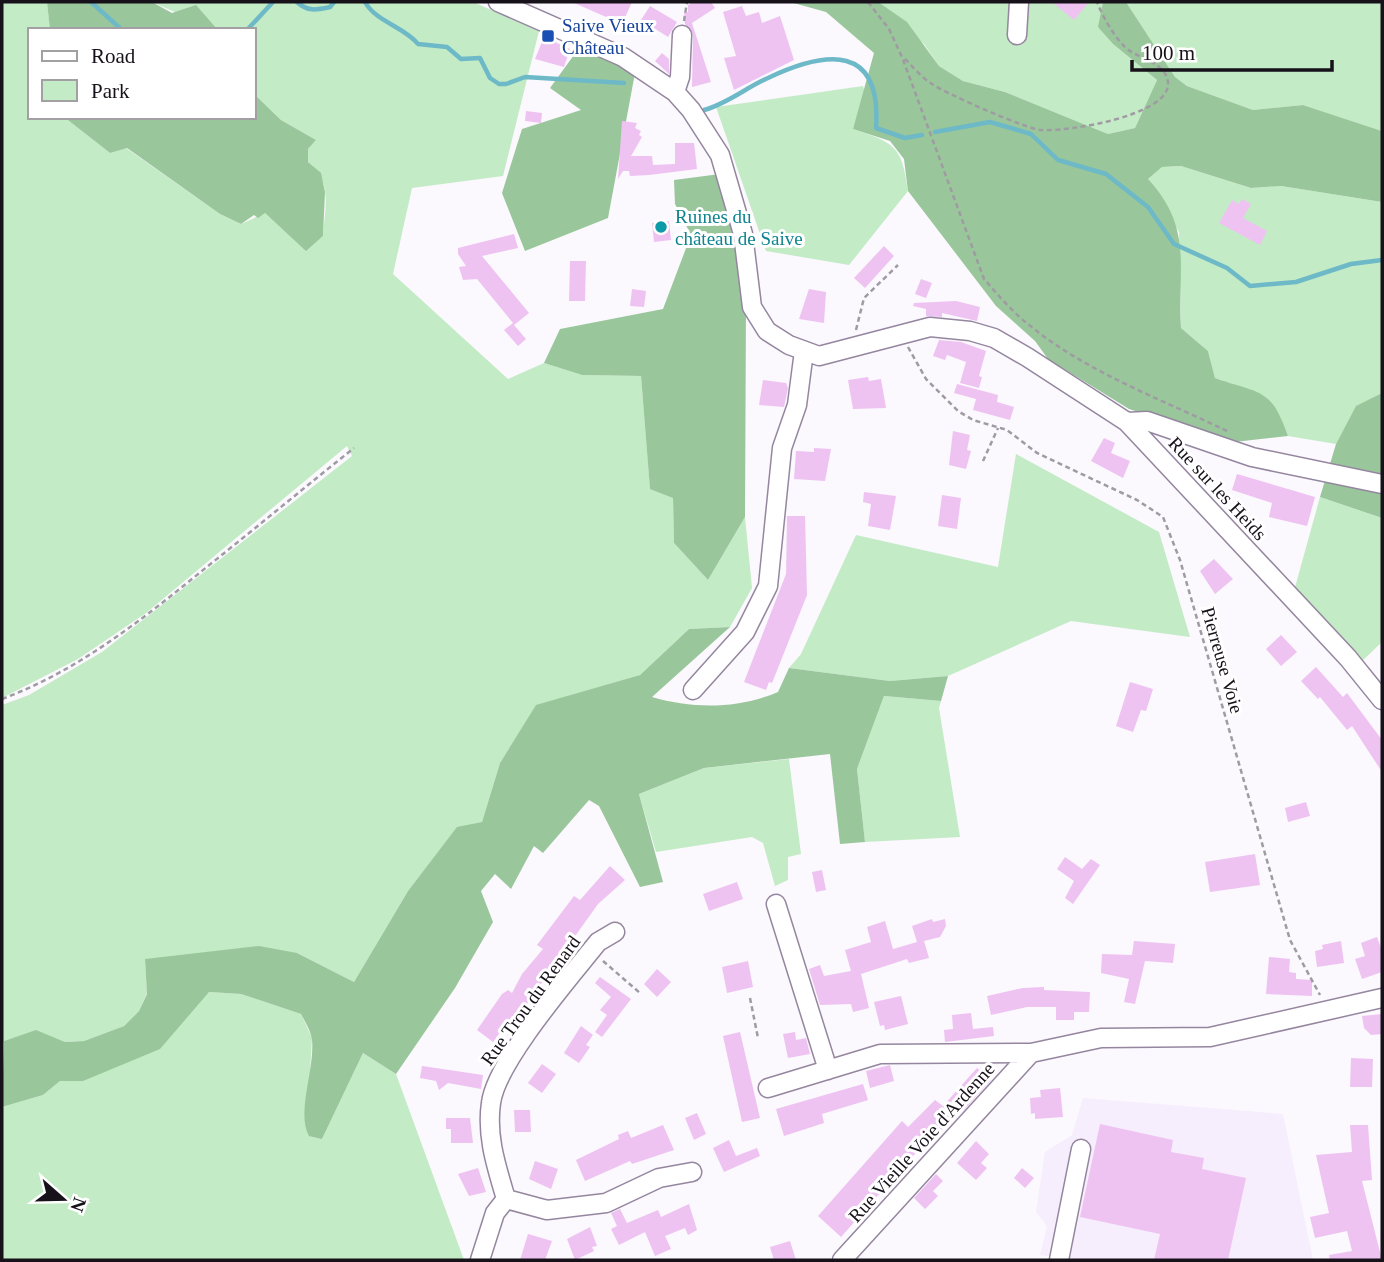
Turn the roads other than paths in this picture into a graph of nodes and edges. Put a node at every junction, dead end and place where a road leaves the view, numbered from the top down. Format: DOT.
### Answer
graph roads {
  1 [pos="498,2"];
  2 [pos="1019,2"];
  3 [pos="682,35"];
  4 [pos="1017,35"];
  5 [pos="674,92"];
  6 [pos="804,351"];
  7 [pos="1127,422"];
  8 [pos="1382,484"];
  9 [pos="693,690"];
  10 [pos="1382,700"];
  11 [pos="776,904"];
  12 [pos="615,932"];
  13 [pos="1382,998"];
  14 [pos="1031,1053"];
  15 [pos="828,1070"];
  16 [pos="768,1088"];
  17 [pos="1081,1149"];
  18 [pos="692,1172"];
  19 [pos="506,1199"];
  20 [pos="480,1260"];
  21 [pos="842,1260"];
  22 [pos="1059,1260"];
  1 -- 5 [label="street"];
  2 -- 4 [label="street"];
  3 -- 5 [label="street"];
  5 -- 6 [label="street"];
  6 -- 7 [label="street, Rue sur les Heids"];
  6 -- 9 [label="street"];
  7 -- 8 [label="street"];
  7 -- 10 [label="street, Rue sur les Heids"];
  11 -- 15 [label="street"];
  12 -- 19 [label="street, Rue Trou du Renard"];
  13 -- 14 [label="street, Rue Vieille Voie d'Ardenne"];
  14 -- 15 [label="street, Rue Vieille Voie d'Ardenne"];
  14 -- 21 [label="street, Rue Vieille Voie d'Ardenne"];
  15 -- 16 [label="street, Rue Vieille Voie d'Ardenne"];
  17 -- 22 [label="street"];
  18 -- 19 [label="street"];
  19 -- 20 [label="street"];
}
